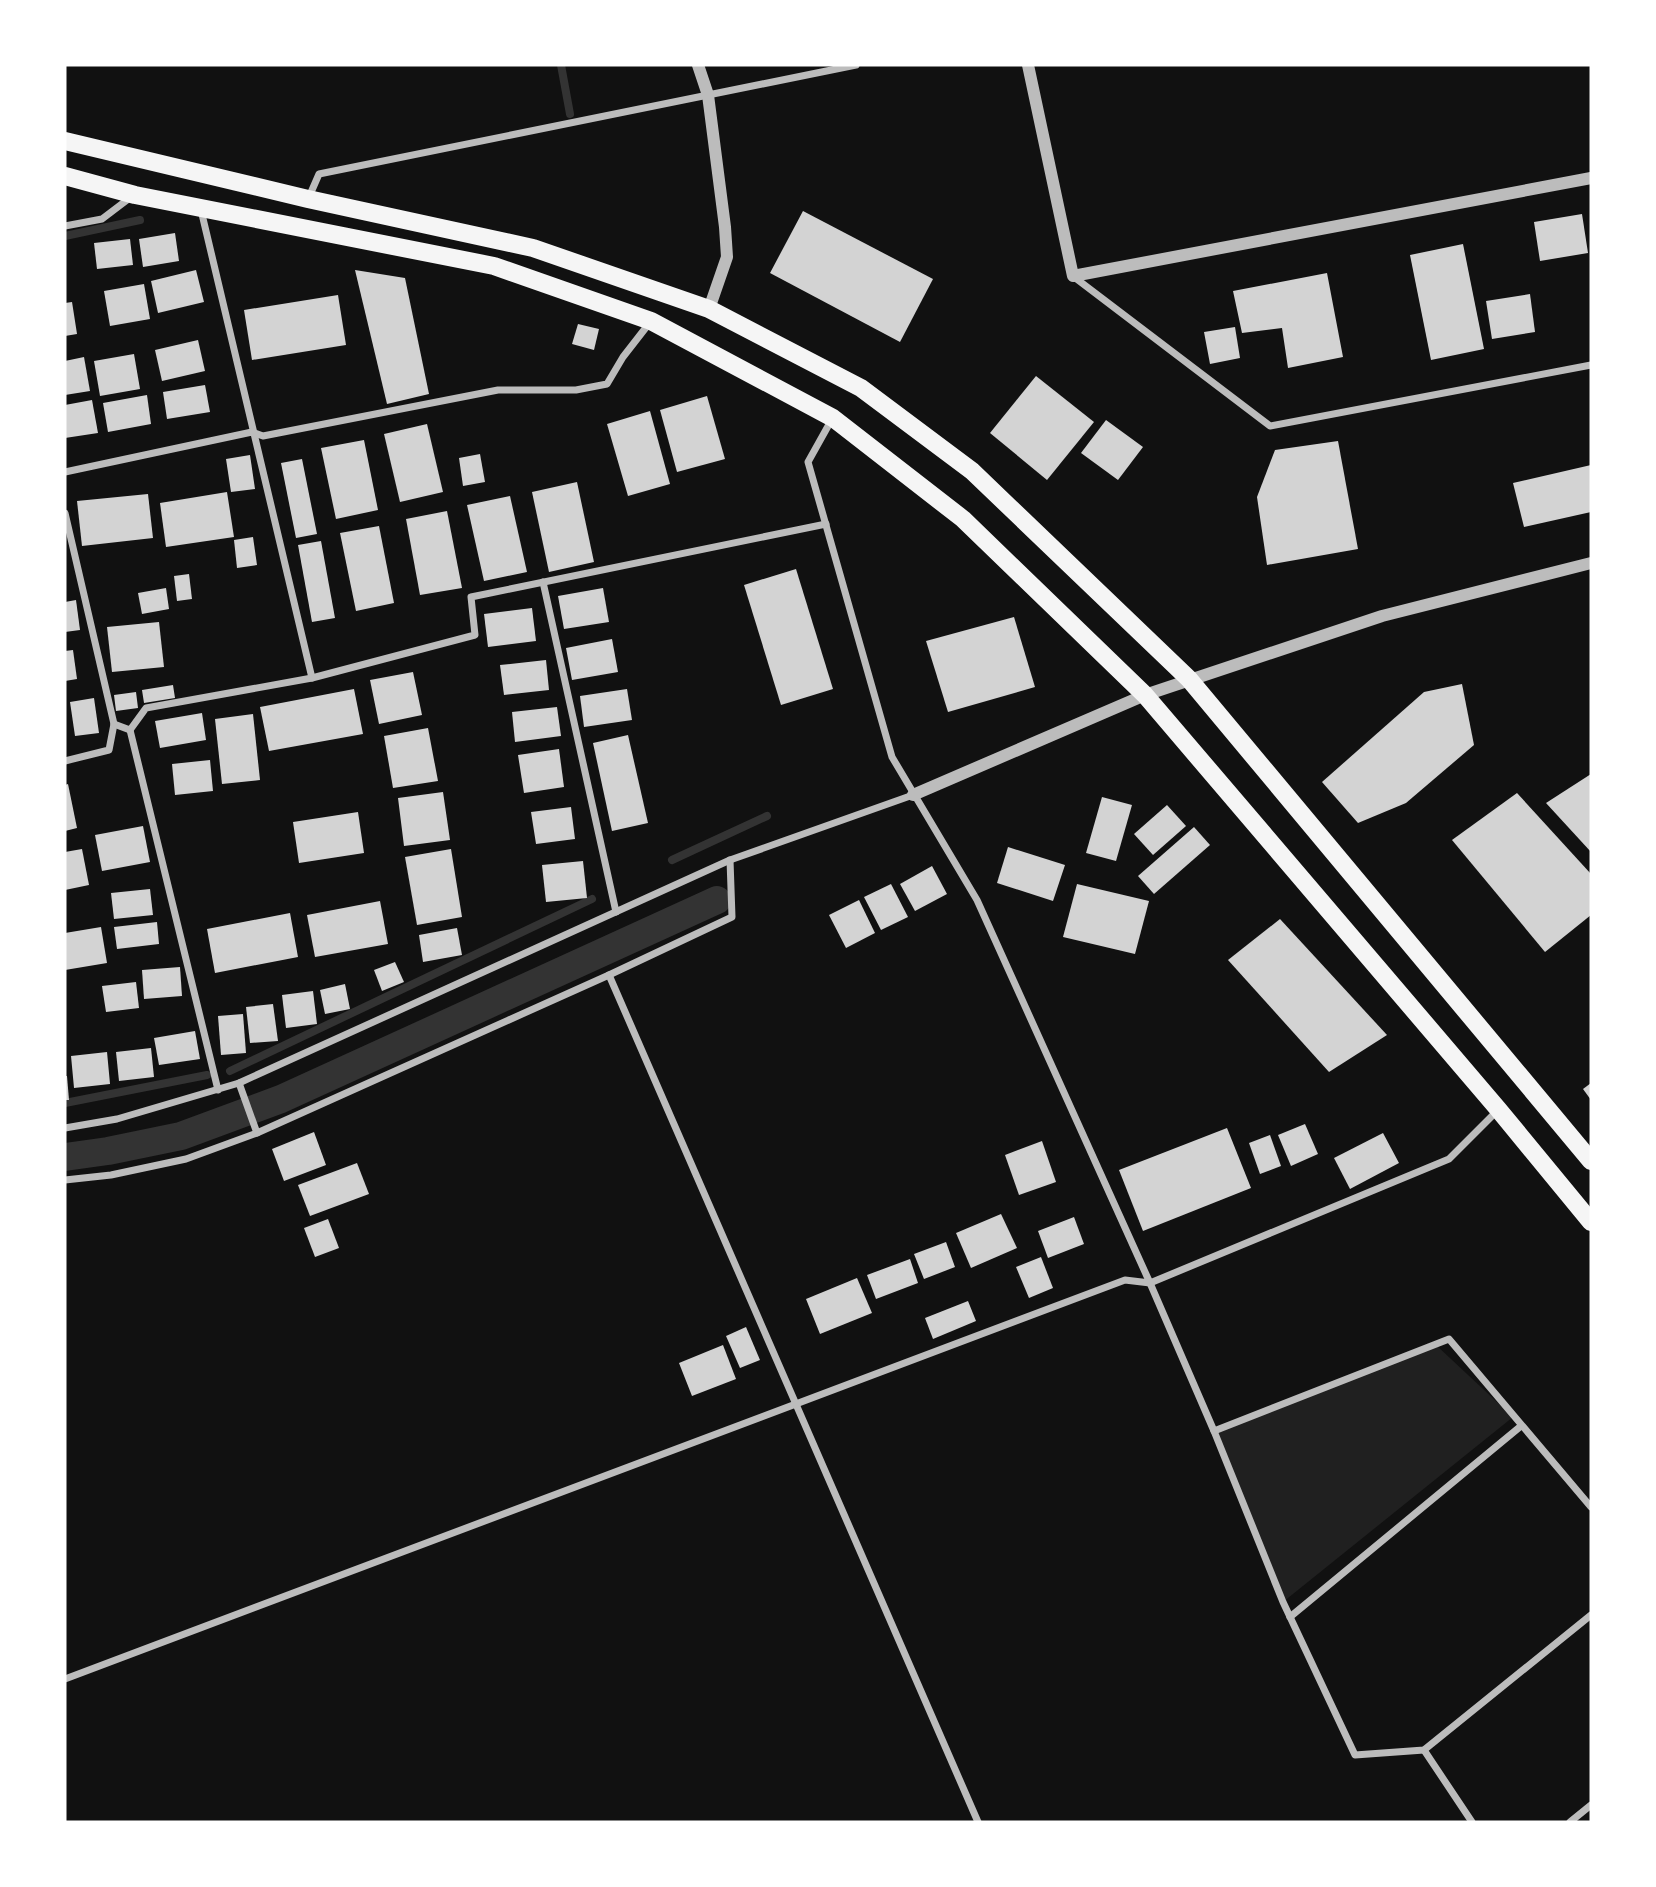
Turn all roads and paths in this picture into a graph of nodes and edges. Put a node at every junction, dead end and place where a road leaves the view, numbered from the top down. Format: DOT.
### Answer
graph roads {
  1 [pos="698,65"];
  2 [pos="856,65"];
  3 [pos="1028,65"];
  4 [pos="708,95"];
  5 [pos="65,141"];
  6 [pos="65,176"];
  7 [pos="1591,177"];
  8 [pos="135,195"];
  9 [pos="308,199"];
  10 [pos="200,206"];
  11 [pos="65,226"];
  12 [pos="1073,276"];
  13 [pos="709,309"];
  14 [pos="651,321"];
  15 [pos="1591,365"];
  16 [pos="833,418"];
  17 [pos="252,432"];
  18 [pos="65,472"];
  19 [pos="65,513"];
  20 [pos="826,524"];
  21 [pos="1591,563"];
  22 [pos="543,582"];
  23 [pos="312,678"];
  24 [pos="1189,680"];
  25 [pos="1144,695"];
  26 [pos="114,724"];
  27 [pos="130,730"];
  28 [pos="65,761"];
  29 [pos="913,794"];
  30 [pos="730,860"];
  31 [pos="616,912"];
  32 [pos="609,975"];
  33 [pos="239,1083"];
  34 [pos="218,1090"];
  35 [pos="1498,1110"];
  36 [pos="65,1128"];
  37 [pos="257,1133"];
  38 [pos="1591,1161"];
  39 [pos="65,1180"];
  40 [pos="1591,1222"];
  41 [pos="1150,1283"];
  42 [pos="796,1403"];
  43 [pos="1521,1426"];
  44 [pos="1214,1431"];
  45 [pos="1591,1507"];
  46 [pos="1591,1615"];
  47 [pos="1290,1617"];
  48 [pos="65,1679"];
  49 [pos="1424,1750"];
  50 [pos="1591,1805"];
  51 [pos="978,1822"];
  52 [pos="1472,1822"];
  53 [pos="1570,1822"];
  1 -- 4 [label="street"];
  2 -- 4 [label="street"];
  3 -- 12 [label="street"];
  4 -- 9 [label="street"];
  4 -- 13 [label="street"];
  5 -- 9 [label="main road"];
  6 -- 8 [label="main road"];
  7 -- 12 [label="street"];
  8 -- 10 [label="main road"];
  8 -- 11 [label="street"];
  9 -- 13 [label="main road"];
  10 -- 14 [label="main road"];
  10 -- 17 [label="street"];
  12 -- 15 [label="street"];
  13 -- 24 [label="main road"];
  14 -- 16 [label="main road"];
  14 -- 17 [label="street"];
  16 -- 20 [label="street"];
  16 -- 25 [label="main road"];
  17 -- 18 [label="street"];
  17 -- 23 [label="street"];
  19 -- 26 [label="street"];
  20 -- 22 [label="street"];
  20 -- 29 [label="street"];
  21 -- 24 [label="street"];
  22 -- 23 [label="street"];
  22 -- 31 [label="street"];
  23 -- 27 [label="street"];
  24 -- 25 [label="street"];
  24 -- 38 [label="main road"];
  25 -- 29 [label="street"];
  25 -- 35 [label="main road"];
  26 -- 27 [label="street"];
  26 -- 28 [label="street"];
  27 -- 34 [label="street"];
  29 -- 30 [label="street"];
  29 -- 41 [label="street"];
  30 -- 31 [label="street"];
  30 -- 32 [label="street"];
  31 -- 33 [label="street"];
  32 -- 37 [label="street"];
  32 -- 42 [label="street"];
  33 -- 34 [label="street"];
  33 -- 37 [label="street"];
  34 -- 36 [label="street"];
  35 -- 40 [label="main road"];
  35 -- 41 [label="street"];
  37 -- 39 [label="street"];
  41 -- 42 [label="street"];
  41 -- 44 [label="street"];
  42 -- 48 [label="street"];
  42 -- 51 [label="street"];
  43 -- 44 [label="street"];
  43 -- 45 [label="street"];
  43 -- 47 [label="street"];
  44 -- 47 [label="street"];
  46 -- 49 [label="street"];
  47 -- 49 [label="street"];
  49 -- 52 [label="street"];
  50 -- 53 [label="street"];
}
